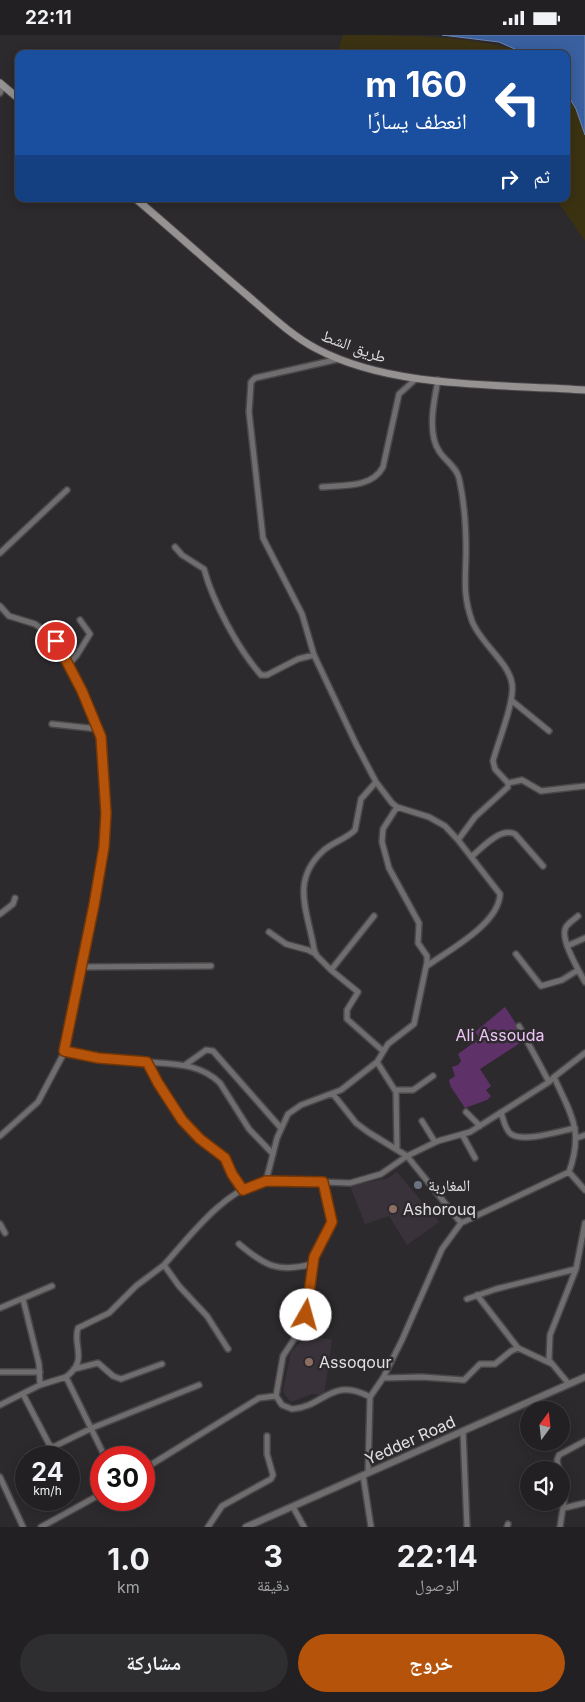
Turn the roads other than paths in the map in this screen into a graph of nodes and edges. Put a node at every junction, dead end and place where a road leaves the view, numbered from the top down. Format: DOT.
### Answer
graph roads {
  1 [pos="2,84"];
  2 [pos="0,93"];
  3 [pos="15,95"];
  4 [pos="139,202"];
  5 [pos="342,359"];
  6 [pos="417,378"];
  7 [pos="438,380"];
  8 [pos="585,390"];
  9 [pos="322,487"];
  10 [pos="67,490"];
  11 [pos="175,547"];
  12 [pos="0,553"];
  13 [pos="0,605"];
  14 [pos="80,621"];
  15 [pos="314,655"];
  16 [pos="68,665"];
  17 [pos="511,699"];
  18 [pos="52,724"];
  19 [pos="98,729"];
  20 [pos="549,731"];
  21 [pos="376,783"];
  22 [pos="508,783"];
  23 [pos="585,787"];
  24 [pos="397,807"];
  25 [pos="458,840"];
  26 [pos="471,857"];
  27 [pos="543,866"];
  28 [pos="15,898"];
  29 [pos="0,914"];
  30 [pos="374,916"];
  31 [pos="578,916"];
  32 [pos="268,932"];
  33 [pos="585,937"];
  34 [pos="567,946"];
  35 [pos="516,954"];
  36 [pos="316,955"];
  37 [pos="211,966"];
  38 [pos="426,966"];
  39 [pos="82,967"];
  40 [pos="331,970"];
  41 [pos="578,970"];
  42 [pos="585,982"];
  43 [pos="519,1026"];
  44 [pos="64,1051"];
  45 [pos="383,1051"];
  46 [pos="585,1053"];
  47 [pos="147,1062"];
  48 [pos="377,1062"];
  49 [pos="185,1065"];
  50 [pos="433,1076"];
  51 [pos="554,1077"];
  52 [pos="550,1082"];
  53 [pos="395,1089"];
  54 [pos="333,1094"];
  55 [pos="466,1112"];
  56 [pos="501,1112"];
  57 [pos="422,1121"];
  58 [pos="480,1126"];
  59 [pos="280,1127"];
  60 [pos="575,1128"];
  61 [pos="585,1135"];
  62 [pos="0,1136"];
  63 [pos="463,1136"];
  64 [pos="577,1138"];
  65 [pos="435,1142"];
  66 [pos="397,1150"];
  67 [pos="273,1154"];
  68 [pos="407,1156"];
  69 [pos="475,1158"];
  70 [pos="569,1173"];
  71 [pos="266,1181"];
  72 [pos="323,1182"];
  73 [pos="243,1190"];
  74 [pos="585,1190"];
  75 [pos="461,1223"];
  76 [pos="585,1223"];
  77 [pos="0,1224"];
  78 [pos="5,1233"];
  79 [pos="239,1244"];
  80 [pos="312,1264"];
  81 [pos="164,1265"];
  82 [pos="576,1269"];
  83 [pos="52,1286"];
  84 [pos="477,1295"];
  85 [pos="23,1299"];
  86 [pos="467,1299"];
  87 [pos="0,1307"];
  88 [pos="518,1348"];
  89 [pos="228,1349"];
  90 [pos="162,1364"];
  91 [pos="552,1365"];
  92 [pos="74,1369"];
  93 [pos="0,1372"];
  94 [pos="40,1373"];
  95 [pos="66,1377"];
  96 [pos="585,1377"];
  97 [pos="383,1378"];
  98 [pos="568,1383"];
  99 [pos="40,1385"];
  100 [pos="199,1385"];
  101 [pos="23,1394"];
  102 [pos="276,1396"];
  103 [pos="370,1397"];
  104 [pos="0,1405"];
  105 [pos="92,1428"];
  106 [pos="463,1431"];
  107 [pos="267,1436"];
  108 [pos="585,1441"];
  109 [pos="100,1446"];
  110 [pos="557,1461"];
  111 [pos="155,1462"];
  112 [pos="366,1474"];
  113 [pos="0,1477"];
  114 [pos="90,1500"];
  115 [pos="585,1503"];
  116 [pos="293,1507"];
  117 [pos="570,1507"];
  118 [pos="563,1511"];
  119 [pos="23,1527"];
  120 [pos="41,1527"];
  121 [pos="208,1527"];
  122 [pos="246,1527"];
  123 [pos="304,1527"];
  124 [pos="371,1527"];
  125 [pos="467,1527"];
  126 [pos="560,1527"];
  1 -- 2 [label="street"];
  1 -- 3 [label="main road"];
  4 -- 5 [label="main road, طريق الشط"];
  5 -- 6 [label="main road, طريق الشط"];
  5 -- 15 [label="street"];
  6 -- 7 [label="main road, طريق الشط"];
  6 -- 9 [label="street"];
  7 -- 8 [label="main road, طريق الشط"];
  7 -- 17 [label="street"];
  10 -- 12 [label="street"];
  11 -- 15 [label="street"];
  13 -- 16 [label="street"];
  14 -- 16 [label="street"];
  15 -- 21 [label="street"];
  16 -- 19 [label="street"];
  17 -- 20 [label="street"];
  17 -- 22 [label="street"];
  18 -- 19 [label="street"];
  19 -- 39 [label="street"];
  21 -- 24 [label="street"];
  21 -- 36 [label="street"];
  22 -- 23 [label="street"];
  22 -- 25 [label="street"];
  24 -- 25 [label="street"];
  24 -- 38 [label="street"];
  25 -- 26 [label="street"];
  26 -- 27 [label="street"];
  26 -- 38 [label="street"];
  28 -- 29 [label="street"];
  30 -- 40 [label="street"];
  31 -- 34 [label="street"];
  32 -- 36 [label="street"];
  33 -- 34 [label="street"];
  34 -- 41 [label="street"];
  35 -- 41 [label="street"];
  36 -- 40 [label="street"];
  37 -- 39 [label="street"];
  38 -- 45 [label="street"];
  39 -- 44 [label="street"];
  40 -- 45 [label="street"];
  41 -- 42 [label="street"];
  43 -- 52 [label="street"];
  44 -- 47 [label="street"];
  44 -- 62 [label="street"];
  45 -- 48 [label="street"];
  46 -- 51 [label="street"];
  47 -- 49 [label="street"];
  47 -- 73 [label="street"];
  48 -- 53 [label="street"];
  48 -- 54 [label="street"];
  49 -- 59 [label="street"];
  49 -- 67 [label="street"];
  50 -- 53 [label="street"];
  51 -- 52 [label="street"];
  51 -- 60 [label="street"];
  52 -- 56 [label="street"];
  53 -- 66 [label="street"];
  54 -- 59 [label="street"];
  54 -- 66 [label="street"];
  55 -- 58 [label="street"];
  56 -- 58 [label="street"];
  56 -- 60 [label="street"];
  57 -- 65 [label="street"];
  58 -- 63 [label="street"];
  59 -- 67 [label="street"];
  60 -- 64 [label="street"];
  61 -- 64 [label="street"];
  63 -- 65 [label="street"];
  63 -- 69 [label="street"];
  64 -- 70 [label="street"];
  65 -- 68 [label="street"];
  66 -- 68 [label="street"];
  67 -- 71 [label="street"];
  68 -- 72 [label="street"];
  68 -- 75 [label="street"];
  70 -- 74 [label="street"];
  70 -- 75 [label="street"];
  71 -- 72 [label="street"];
  71 -- 73 [label="street"];
  72 -- 80 [label="street"];
  73 -- 81 [label="street"];
  75 -- 97 [label="street"];
  76 -- 82 [label="street"];
  77 -- 78 [label="street"];
  79 -- 80 [label="street"];
  80 -- 102 [label="street"];
  81 -- 89 [label="street"];
  81 -- 92 [label="street"];
  82 -- 84 [label="street"];
  82 -- 91 [label="street"];
  83 -- 85 [label="street"];
  84 -- 86 [label="street"];
  84 -- 88 [label="street"];
  85 -- 87 [label="street"];
  85 -- 94 [label="street"];
  88 -- 91 [label="street"];
  88 -- 97 [label="street"];
  90 -- 92 [label="street"];
  91 -- 98 [label="street"];
  92 -- 95 [label="street"];
  93 -- 94 [label="street"];
  94 -- 99 [label="street"];
  95 -- 99 [label="street"];
  95 -- 105 [label="street"];
  96 -- 98 [label="street, Yedder Road"];
  97 -- 103 [label="street"];
  98 -- 106 [label="street, Yedder Road"];
  99 -- 101 [label="street"];
  100 -- 105 [label="street"];
  101 -- 104 [label="street"];
  101 -- 105 [label="street"];
  102 -- 103 [label="street"];
  102 -- 111 [label="street"];
  103 -- 112 [label="street"];
  105 -- 109 [label="street"];
  106 -- 112 [label="street, Yedder Road"];
  106 -- 125 [label="street"];
  107 -- 121 [label="street"];
  108 -- 110 [label="street"];
  112 -- 116 [label="street, Yedder Road"];
  112 -- 124 [label="street"];
  113 -- 119 [label="street"];
  114 -- 120 [label="street"];
  115 -- 117 [label="street"];
  116 -- 122 [label="street, Yedder Road"];
  116 -- 123 [label="street"];
  118 -- 126 [label="street"];
}
